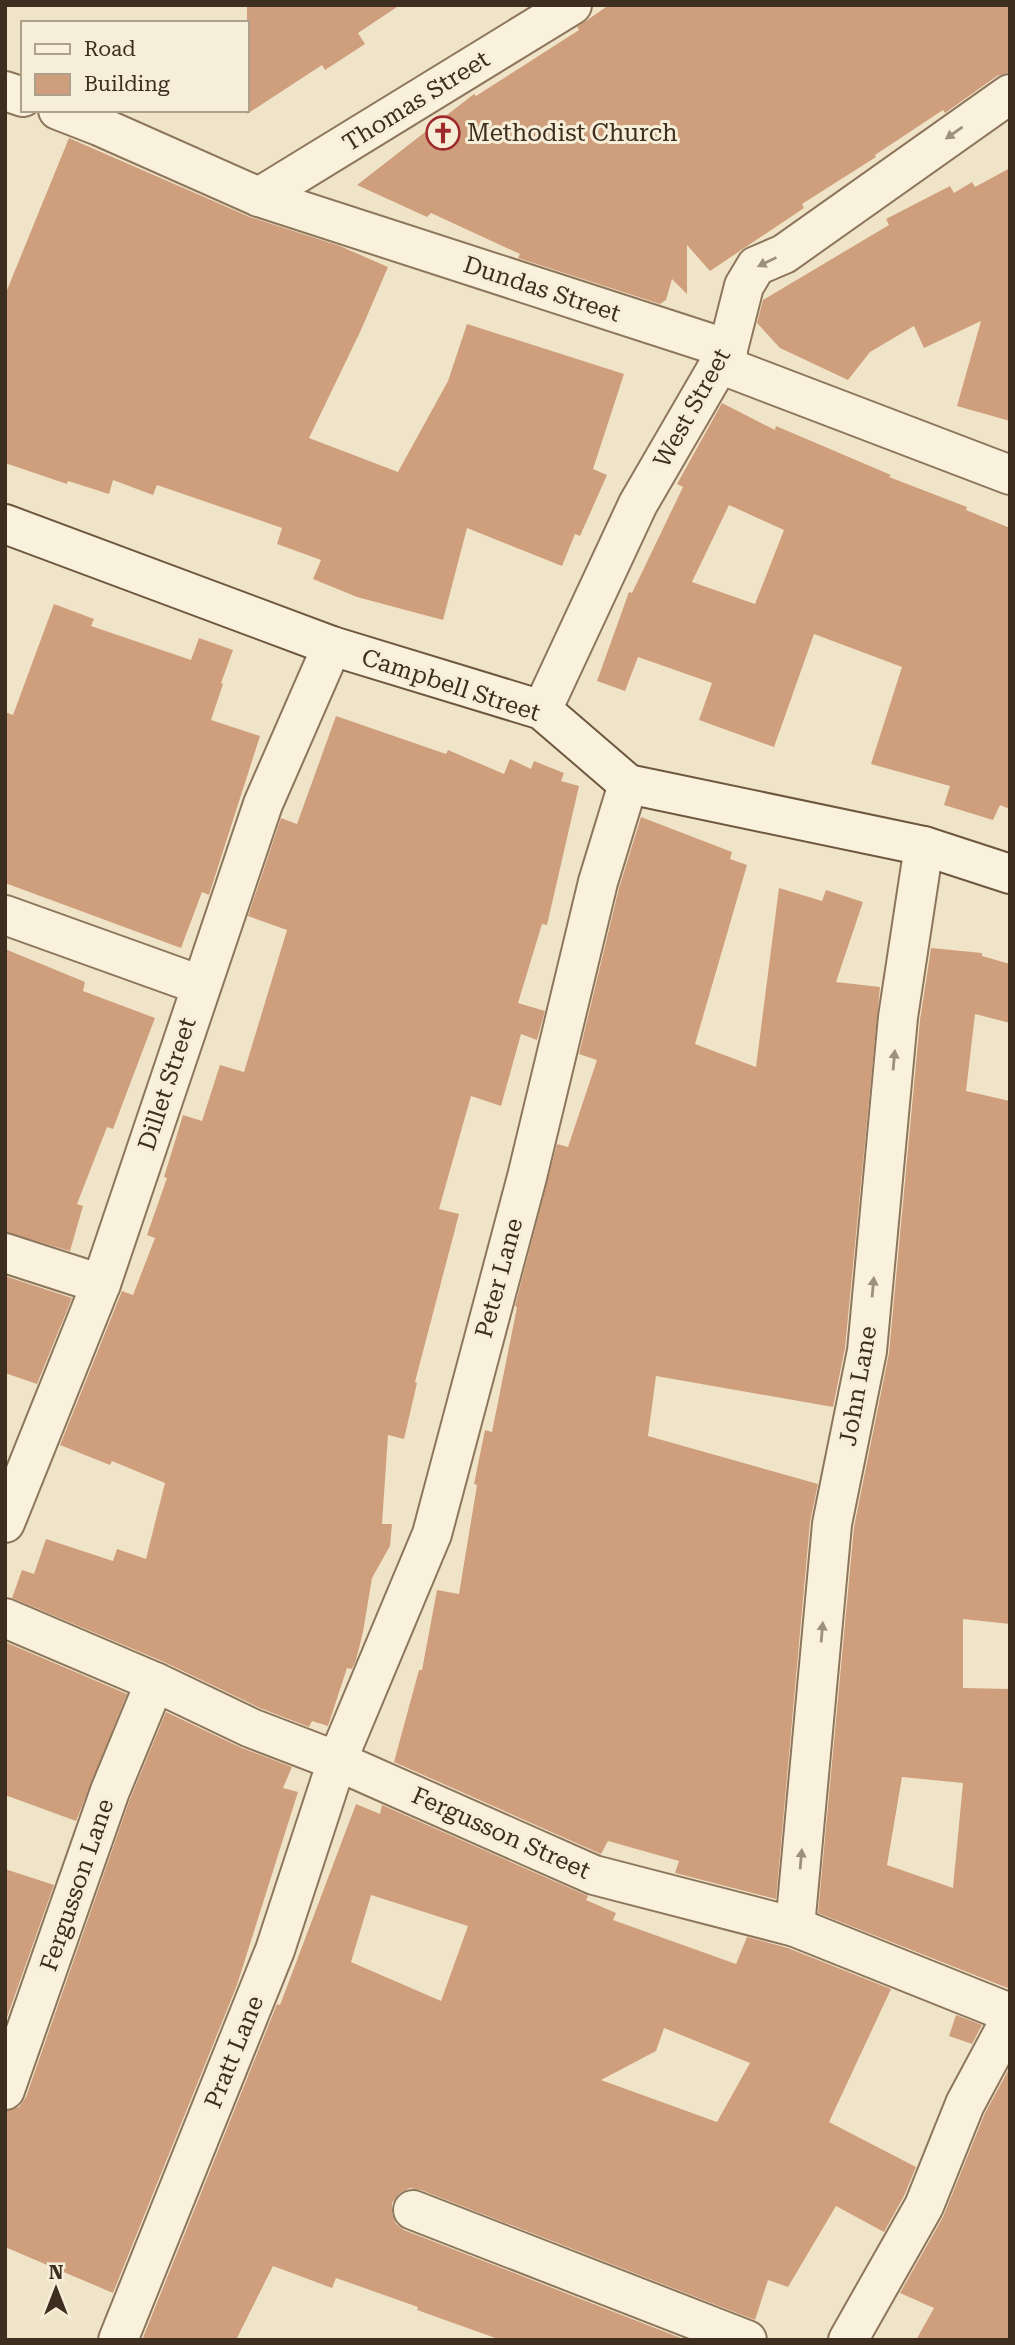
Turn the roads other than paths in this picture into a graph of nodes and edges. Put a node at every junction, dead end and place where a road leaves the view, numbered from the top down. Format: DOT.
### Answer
graph roads {
  1 [pos="572,5"];
  2 [pos="1010,94"];
  3 [pos="63,112"];
  4 [pos="259,197"];
  5 [pos="728,349"];
  6 [pos="1010,475"];
  7 [pos="5,524"];
  8 [pos="332,646"];
  9 [pos="542,710"];
  10 [pos="628,784"];
  11 [pos="924,846"];
  12 [pos="1010,874"];
  13 [pos="5,915"];
  14 [pos="200,985"];
  15 [pos="5,1253"];
  16 [pos="101,1284"];
  17 [pos="5,1523"];
  18 [pos="5,1618"];
  19 [pos="155,1682"];
  20 [pos="338,1761"];
  21 [pos="795,1927"];
  22 [pos="1010,2013"];
  23 [pos="1010,2020"];
  24 [pos="5,2090"];
  25 [pos="413,2210"];
  26 [pos="118,2340"];
  27 [pos="747,2340"];
  28 [pos="848,2340"];
  1 -- 4 [label="street, Thomas Street"];
  2 -- 5 [label="street, West Street, one-way"];
  3 -- 4 [label="street, Dundas Street"];
  4 -- 5 [label="street, Dundas Street"];
  5 -- 6 [label="street"];
  5 -- 9 [label="street, West Street"];
  7 -- 8 [label="street, Campbell Street"];
  8 -- 9 [label="street, Campbell Street"];
  8 -- 14 [label="street, Dillet Street"];
  9 -- 10 [label="street, Campbell Street"];
  10 -- 11 [label="street, Campbell Street"];
  10 -- 20 [label="street, Peter Lane"];
  11 -- 12 [label="street, Campbell Street"];
  21 -- 11 [label="street, John Lane, one-way"];
  13 -- 14 [label="street"];
  14 -- 16 [label="street, Dillet Street"];
  15 -- 16 [label="street"];
  16 -- 17 [label="street, Dillet Street"];
  18 -- 19 [label="street, Fergusson Street"];
  19 -- 20 [label="street, Fergusson Street"];
  19 -- 24 [label="street, Fergusson Lane"];
  20 -- 21 [label="street, Fergusson Street"];
  20 -- 26 [label="street, Pratt Lane"];
  21 -- 22 [label="street, Fergusson Street"];
  23 -- 28 [label="street"];
  25 -- 27 [label="street"];
}
